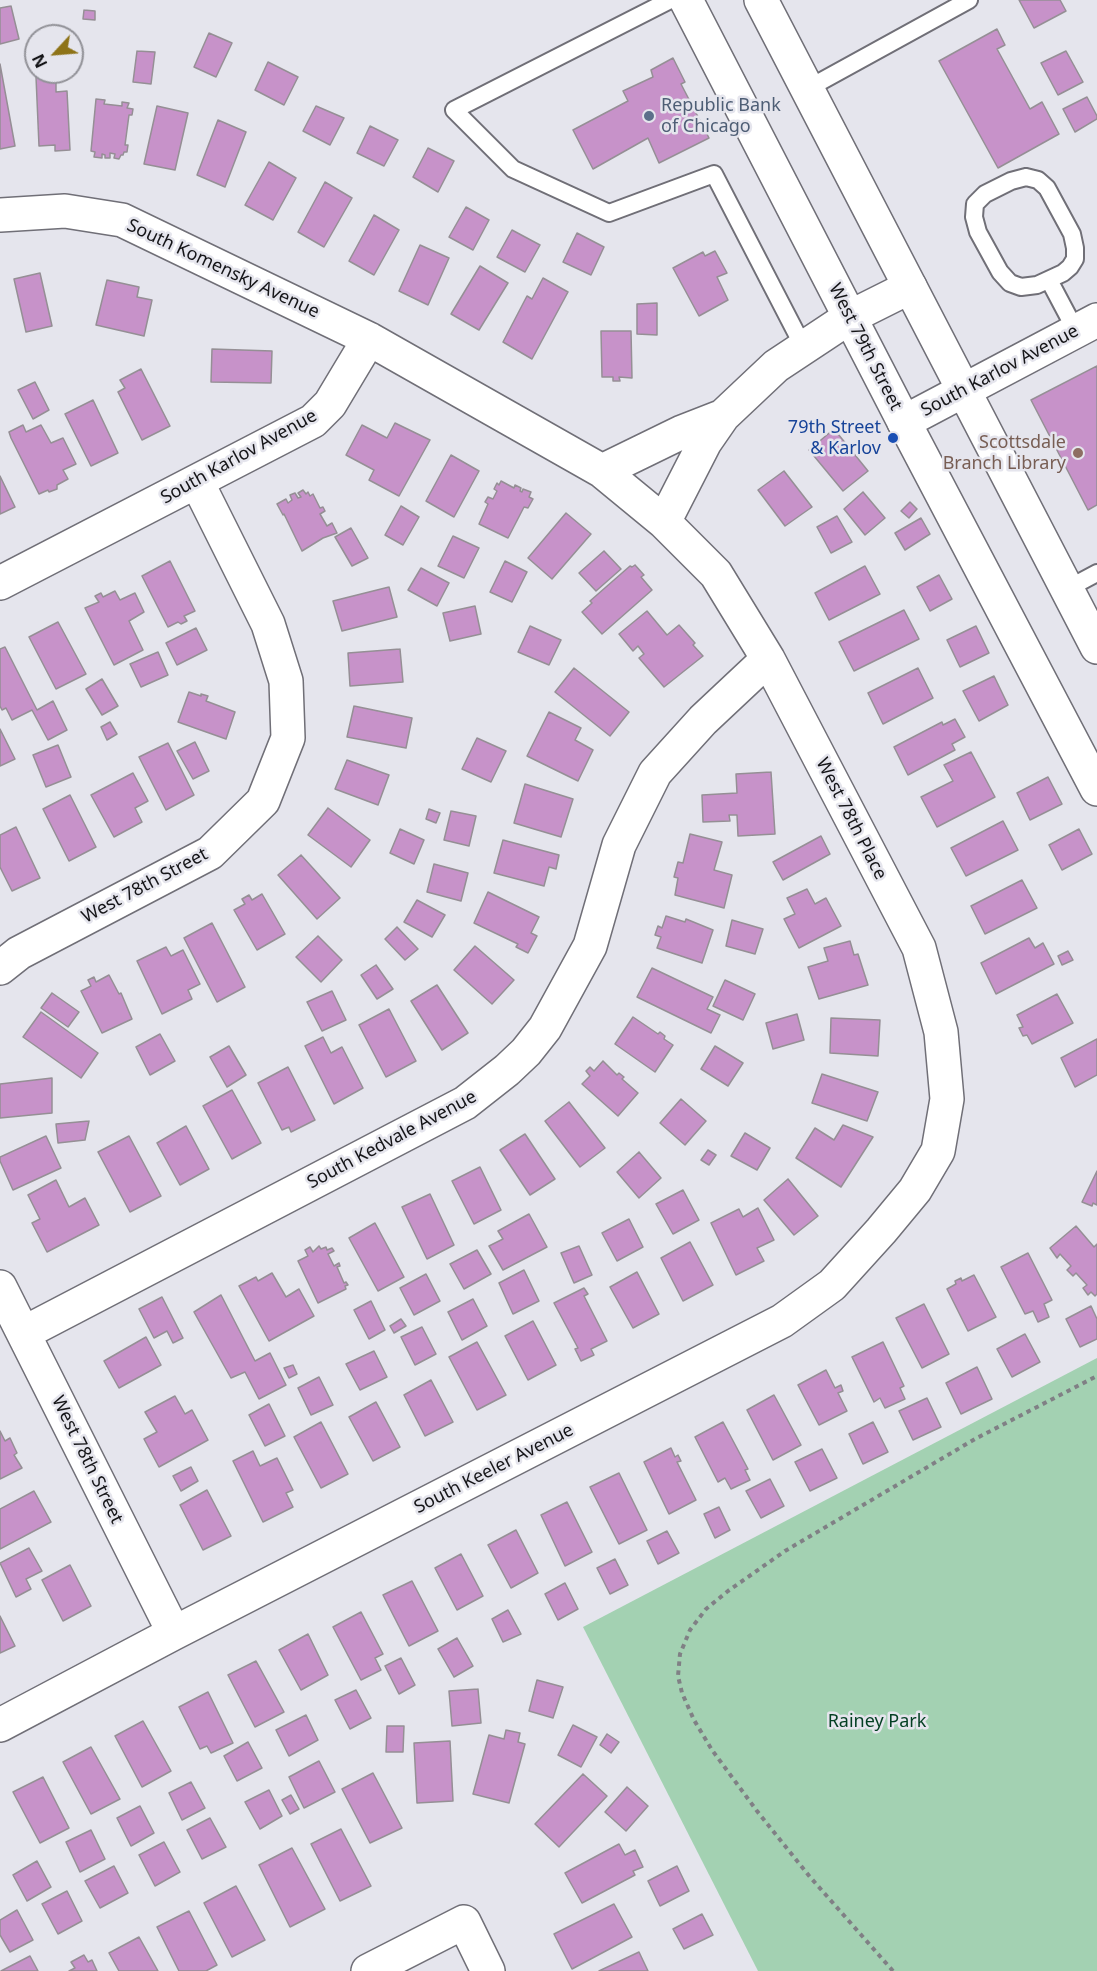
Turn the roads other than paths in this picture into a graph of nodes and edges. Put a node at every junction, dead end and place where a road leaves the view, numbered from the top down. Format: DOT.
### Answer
graph roads {
  1 [pos="670,0"];
  2 [pos="687,0"];
  3 [pos="969,0"];
  4 [pos="769,2"];
  5 [pos="807,88"];
  6 [pos="0,215"];
  7 [pos="1049,280"];
  8 [pos="910,287"];
  9 [pos="850,317"];
  10 [pos="1086,326"];
  11 [pos="369,339"];
  12 [pos="804,348"];
  13 [pos="964,390"];
  14 [pos="723,416"];
  15 [pos="904,422"];
  16 [pos="602,471"];
  17 [pos="197,482"];
  18 [pos="664,522"];
  19 [pos="1097,573"];
  20 [pos="0,583"];
  21 [pos="1067,589"];
  22 [pos="1097,647"];
  23 [pos="768,659"];
  24 [pos="1097,789"];
  25 [pos="0,968"];
  26 [pos="938,1151"];
  27 [pos="0,1287"];
  28 [pos="24,1333"];
  29 [pos="174,1633"];
  30 [pos="0,1725"];
  31 [pos="368,1971"];
  32 [pos="489,1971"];
  1 -- 12 [label="lane"];
  2 -- 9 [label="street, West 79th Street"];
  3 -- 5 [label="lane"];
  4 -- 5 [label="street"];
  5 -- 8 [label="street"];
  6 -- 11 [label="street, South Komensky Avenue"];
  7 -- 7 [label="lane"];
  7 -- 10 [label="lane"];
  8 -- 9 [label="street"];
  8 -- 13 [label="street"];
  9 -- 12 [label="street"];
  9 -- 15 [label="street, West 79th Street"];
  10 -- 13 [label="street, South Karlov Avenue"];
  11 -- 16 [label="street"];
  11 -- 17 [label="street, South Karlov Avenue"];
  12 -- 14 [label="street"];
  13 -- 15 [label="street, South Karlov Avenue"];
  13 -- 21 [label="street"];
  14 -- 16 [label="street"];
  14 -- 18 [label="street"];
  15 -- 24 [label="street, West 79th Street"];
  16 -- 18 [label="street"];
  17 -- 20 [label="street, South Karlov Avenue"];
  17 -- 25 [label="street, West 78th Street"];
  18 -- 23 [label="street, West 78th Place"];
  19 -- 21 [label="lane"];
  21 -- 22 [label="street"];
  23 -- 26 [label="street, West 78th Place"];
  23 -- 28 [label="street, South Kedvale Avenue"];
  26 -- 29 [label="street, South Keeler Avenue"];
  27 -- 28 [label="street, West 78th Street"];
  28 -- 29 [label="street, West 78th Street"];
  29 -- 30 [label="street, South Keeler Avenue"];
  31 -- 32 [label="street"];
}
